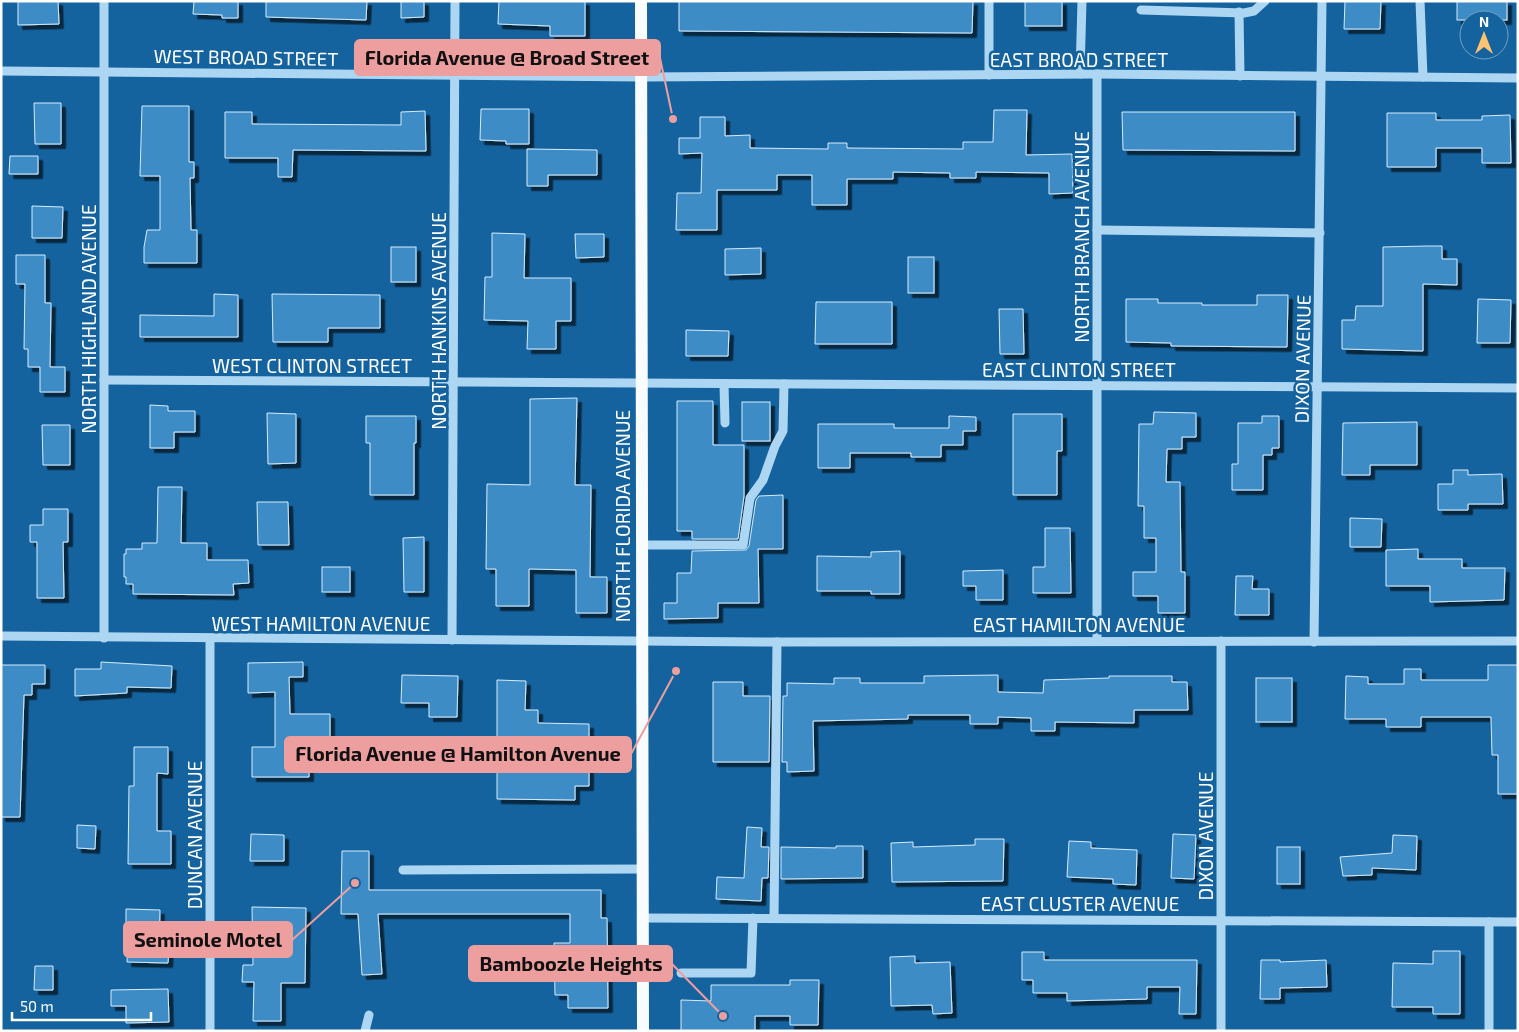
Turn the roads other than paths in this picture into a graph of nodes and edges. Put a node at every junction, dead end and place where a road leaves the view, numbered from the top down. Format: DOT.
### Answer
graph roads {
  1 [pos="104,1"];
  2 [pos="455,1"];
  3 [pos="641,1"];
  4 [pos="989,1"];
  5 [pos="1082,1"];
  6 [pos="1265,1"];
  7 [pos="1322,1"];
  8 [pos="1420,1"];
  9 [pos="1141,10"];
  10 [pos="1240,12"];
  11 [pos="1,71"];
  12 [pos="104,72"];
  13 [pos="1080,74"];
  14 [pos="1097,74"];
  15 [pos="455,75"];
  16 [pos="989,75"];
  17 [pos="641,76"];
  18 [pos="1240,76"];
  19 [pos="1322,76"];
  20 [pos="1422,77"];
  21 [pos="1518,78"];
  22 [pos="1097,230"];
  23 [pos="1320,233"];
  24 [pos="104,380"];
  25 [pos="454,383"];
  26 [pos="640,384"];
  27 [pos="724,384"];
  28 [pos="784,384"];
  29 [pos="1097,385"];
  30 [pos="1318,386"];
  31 [pos="1518,388"];
  32 [pos="725,423"];
  33 [pos="641,546"];
  34 [pos="1,636"];
  35 [pos="104,638"];
  36 [pos="210,639"];
  37 [pos="452,640"];
  38 [pos="1097,640"];
  39 [pos="641,641"];
  40 [pos="1221,641"];
  41 [pos="1518,641"];
  42 [pos="777,642"];
  43 [pos="1314,642"];
  44 [pos="642,869"];
  45 [pos="402,870"];
  46 [pos="642,918"];
  47 [pos="753,918"];
  48 [pos="774,918"];
  49 [pos="1221,919"];
  50 [pos="1489,922"];
  51 [pos="1518,922"];
  52 [pos="681,973"];
  53 [pos="369,1015"];
  54 [pos="210,1031"];
  55 [pos="366,1031"];
  56 [pos="642,1031"];
  57 [pos="1221,1031"];
  58 [pos="1489,1031"];
  1 -- 12 [label="street, NORTH HIGHLAND AVENUE"];
  2 -- 15 [label="street, NORTH HANKINS AVENUE"];
  3 -- 17 [label="main road, NORTH FLORIDA AVENUE"];
  4 -- 16 [label="street"];
  5 -- 13 [label="street"];
  6 -- 10 [label="street"];
  7 -- 19 [label="street, DIXON AVENUE"];
  8 -- 20 [label="street"];
  9 -- 10 [label="street"];
  10 -- 18 [label="street"];
  11 -- 12 [label="street, WEST BROAD STREET"];
  12 -- 15 [label="street, WEST BROAD STREET"];
  12 -- 24 [label="street, NORTH HIGHLAND AVENUE"];
  13 -- 14 [label="street, EAST BROAD STREET"];
  13 -- 16 [label="street, EAST BROAD STREET"];
  14 -- 18 [label="street, EAST BROAD STREET"];
  14 -- 22 [label="street, NORTH BRANCH AVENUE"];
  15 -- 17 [label="street, WEST BROAD STREET"];
  15 -- 25 [label="street, NORTH HANKINS AVENUE"];
  16 -- 17 [label="street, EAST BROAD STREET"];
  17 -- 26 [label="main road, NORTH FLORIDA AVENUE"];
  18 -- 19 [label="street, EAST BROAD STREET"];
  19 -- 20 [label="street, EAST BROAD STREET"];
  19 -- 23 [label="street, DIXON AVENUE"];
  20 -- 21 [label="street, EAST BROAD STREET"];
  22 -- 23 [label="street"];
  22 -- 29 [label="street, NORTH BRANCH AVENUE"];
  23 -- 30 [label="street, DIXON AVENUE"];
  24 -- 25 [label="street, WEST CLINTON STREET"];
  24 -- 35 [label="street, NORTH HIGHLAND AVENUE"];
  25 -- 26 [label="street, WEST CLINTON STREET"];
  25 -- 37 [label="street, NORTH HANKINS AVENUE"];
  26 -- 27 [label="street, EAST CLINTON STREET"];
  26 -- 33 [label="main road, NORTH FLORIDA AVENUE"];
  27 -- 28 [label="street, EAST CLINTON STREET"];
  27 -- 32 [label="street"];
  28 -- 29 [label="street, EAST CLINTON STREET"];
  28 -- 33 [label="street"];
  29 -- 30 [label="street, EAST CLINTON STREET"];
  29 -- 38 [label="street, NORTH BRANCH AVENUE"];
  30 -- 31 [label="street, EAST CLINTON STREET"];
  30 -- 43 [label="street, DIXON AVENUE"];
  33 -- 39 [label="main road, NORTH FLORIDA AVENUE"];
  34 -- 35 [label="street, WEST HAMILTON AVENUE"];
  35 -- 36 [label="street, WEST HAMILTON AVENUE"];
  36 -- 37 [label="street, WEST HAMILTON AVENUE"];
  36 -- 54 [label="street, DUNCAN AVENUE"];
  37 -- 39 [label="street, WEST HAMILTON AVENUE"];
  38 -- 40 [label="street, EAST HAMILTON AVENUE"];
  38 -- 42 [label="street, EAST HAMILTON AVENUE"];
  39 -- 42 [label="street, EAST HAMILTON AVENUE"];
  39 -- 44 [label="main road, NORTH FLORIDA AVENUE"];
  40 -- 43 [label="street, EAST HAMILTON AVENUE"];
  40 -- 49 [label="street, DIXON AVENUE"];
  41 -- 43 [label="street, EAST HAMILTON AVENUE"];
  42 -- 48 [label="street"];
  44 -- 45 [label="street"];
  44 -- 46 [label="main road, NORTH FLORIDA AVENUE"];
  46 -- 47 [label="street, EAST CLUSTER AVENUE"];
  46 -- 56 [label="main road, NORTH FLORIDA AVENUE"];
  47 -- 48 [label="street, EAST CLUSTER AVENUE"];
  47 -- 52 [label="street"];
  48 -- 49 [label="street, EAST CLUSTER AVENUE"];
  49 -- 50 [label="street, EAST CLUSTER AVENUE"];
  49 -- 57 [label="street, DIXON AVENUE"];
  50 -- 51 [label="street, EAST CLUSTER AVENUE"];
  50 -- 58 [label="street"];
  53 -- 55 [label="street"];
}
